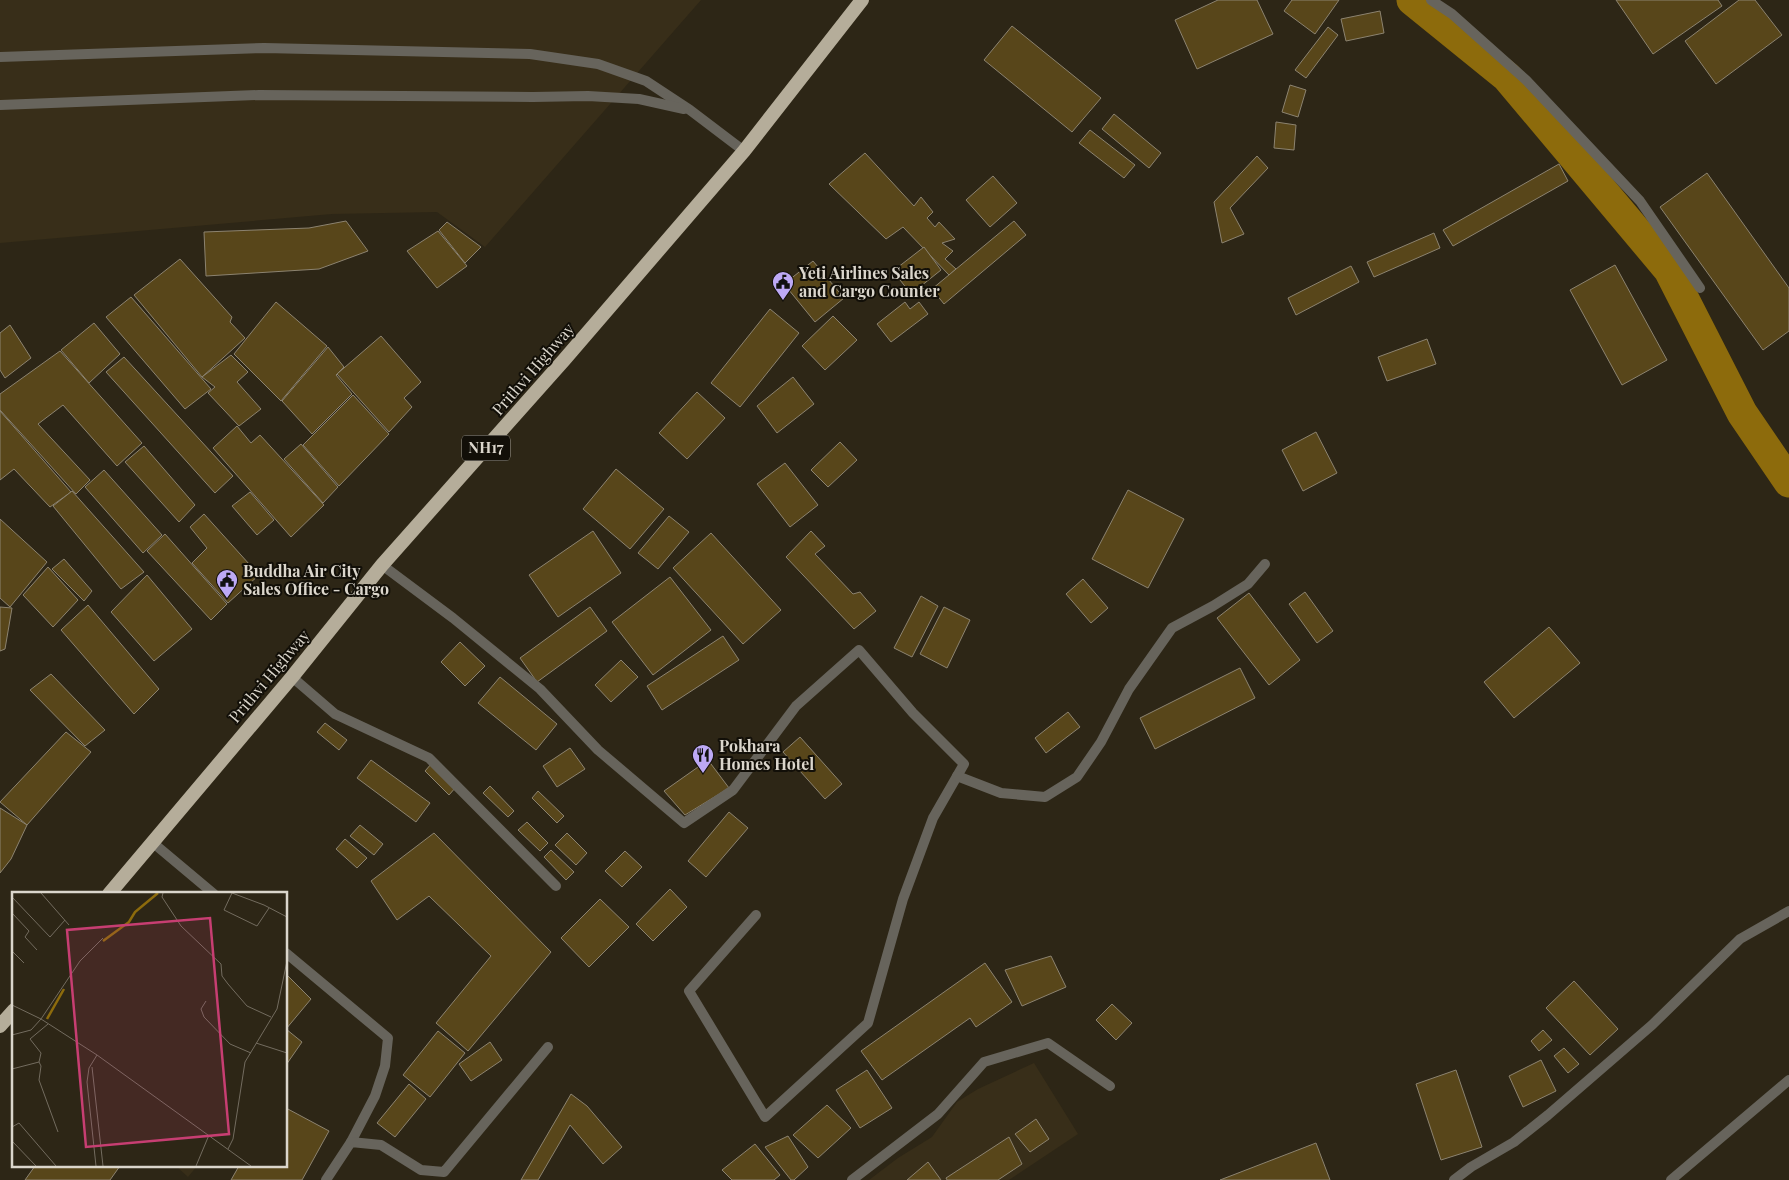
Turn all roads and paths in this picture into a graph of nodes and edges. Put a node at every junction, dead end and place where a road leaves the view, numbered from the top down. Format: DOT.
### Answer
graph roads {
  1 [pos="862,0"];
  2 [pos="1431,0"];
  3 [pos="0,57"];
  4 [pos="0,105"];
  5 [pos="690,110"];
  6 [pos="744,151"];
  7 [pos="1700,288"];
  8 [pos="1265,564"];
  9 [pos="382,565"];
  10 [pos="292,677"];
  11 [pos="956,776"];
  12 [pos="152,842"];
  13 [pos="556,886"];
  14 [pos="111,892"];
  15 [pos="212,892"];
  16 [pos="1789,911"];
  17 [pos="756,915"];
  18 [pos="288,956"];
  19 [pos="548,1047"];
  20 [pos="1789,1080"];
  21 [pos="1110,1086"];
  22 [pos="351,1142"];
  23 [pos="326,1180"];
  24 [pos="852,1180"];
  25 [pos="1454,1180"];
  26 [pos="1671,1180"];
  1 -- 6 [label="highway, Prithvi Highway / NH17"];
  2 -- 7 [label="street"];
  3 -- 5 [label="street"];
  4 -- 5 [label="street"];
  5 -- 6 [label="street"];
  6 -- 9 [label="highway, Prithvi Highway / NH17"];
  8 -- 11 [label="street"];
  9 -- 10 [label="highway, Prithvi Highway / NH17"];
  9 -- 11 [label="street"];
  10 -- 12 [label="highway, Prithvi Highway / NH17"];
  10 -- 13 [label="street"];
  11 -- 17 [label="street"];
  12 -- 14 [label="highway, Prithvi Highway / NH17"];
  12 -- 15 [label="street"];
  16 -- 25 [label="street"];
  18 -- 22 [label="street"];
  19 -- 22 [label="street"];
  20 -- 26 [label="street"];
  21 -- 24 [label="street"];
  22 -- 23 [label="street"];
}
